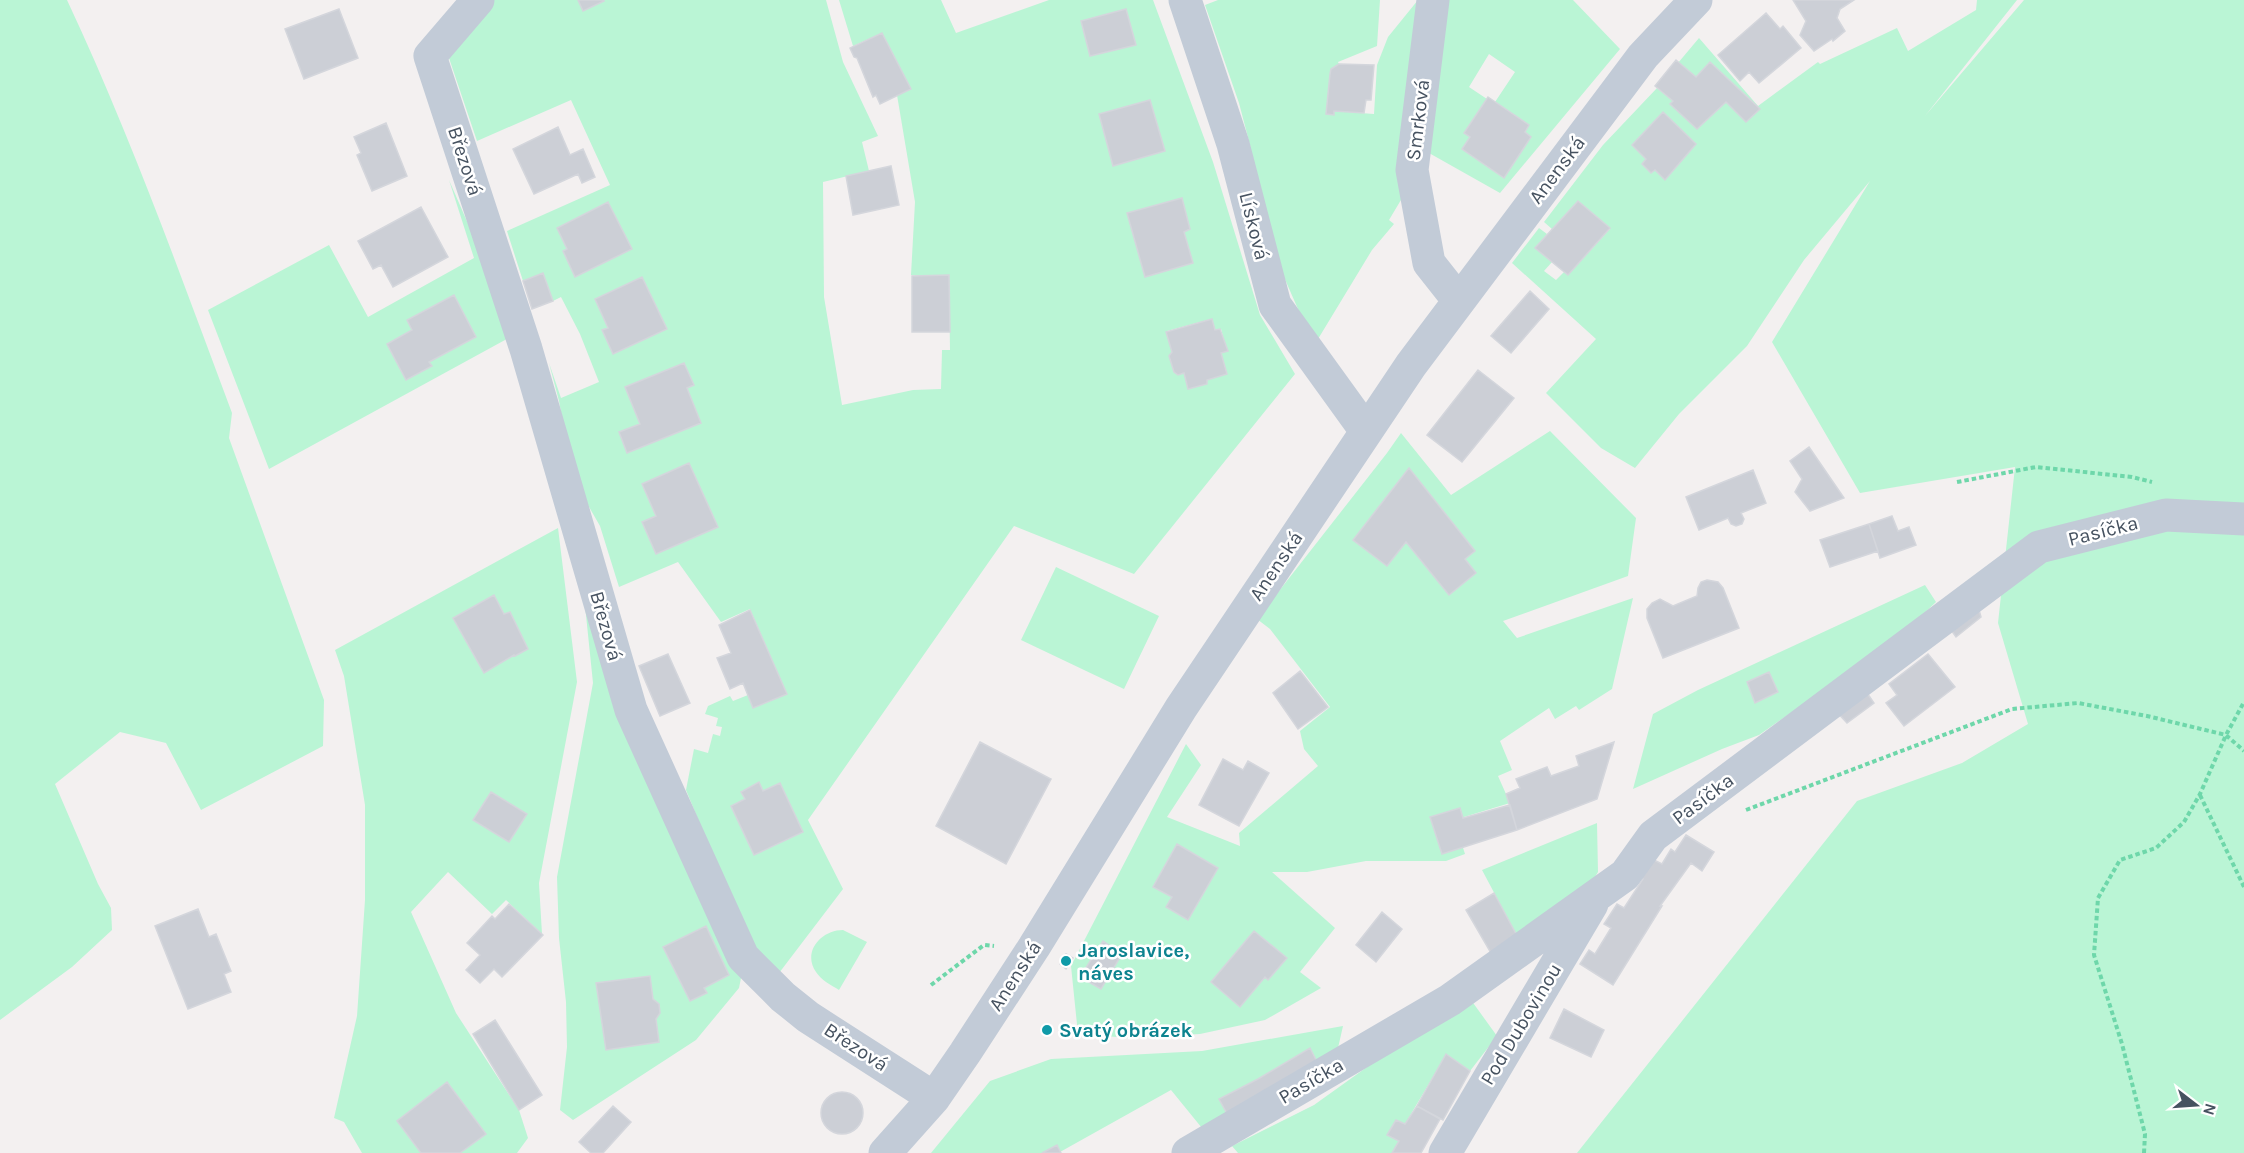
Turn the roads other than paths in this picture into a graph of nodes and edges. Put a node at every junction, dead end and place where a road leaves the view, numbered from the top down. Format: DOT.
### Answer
graph roads {
  1 [pos="478,0"];
  2 [pos="1185,0"];
  3 [pos="1432,0"];
  4 [pos="1696,0"];
  5 [pos="1459,301"];
  6 [pos="1366,431"];
  7 [pos="2244,519"];
  8 [pos="1598,894"];
  9 [pos="934,1098"];
  10 [pos="885,1153"];
  11 [pos="1188,1153"];
  12 [pos="1445,1153"];
  1 -- 9 [label="street, Březová"];
  2 -- 6 [label="street, Lísková"];
  3 -- 5 [label="street, Smrková"];
  4 -- 5 [label="street, Anenská"];
  5 -- 6 [label="street, Anenská"];
  6 -- 9 [label="street, Anenská"];
  7 -- 8 [label="street, Pasíčka"];
  8 -- 11 [label="street, Pasíčka"];
  8 -- 12 [label="street, Pod Dubovinou"];
  9 -- 10 [label="street, Anenská"];
}
